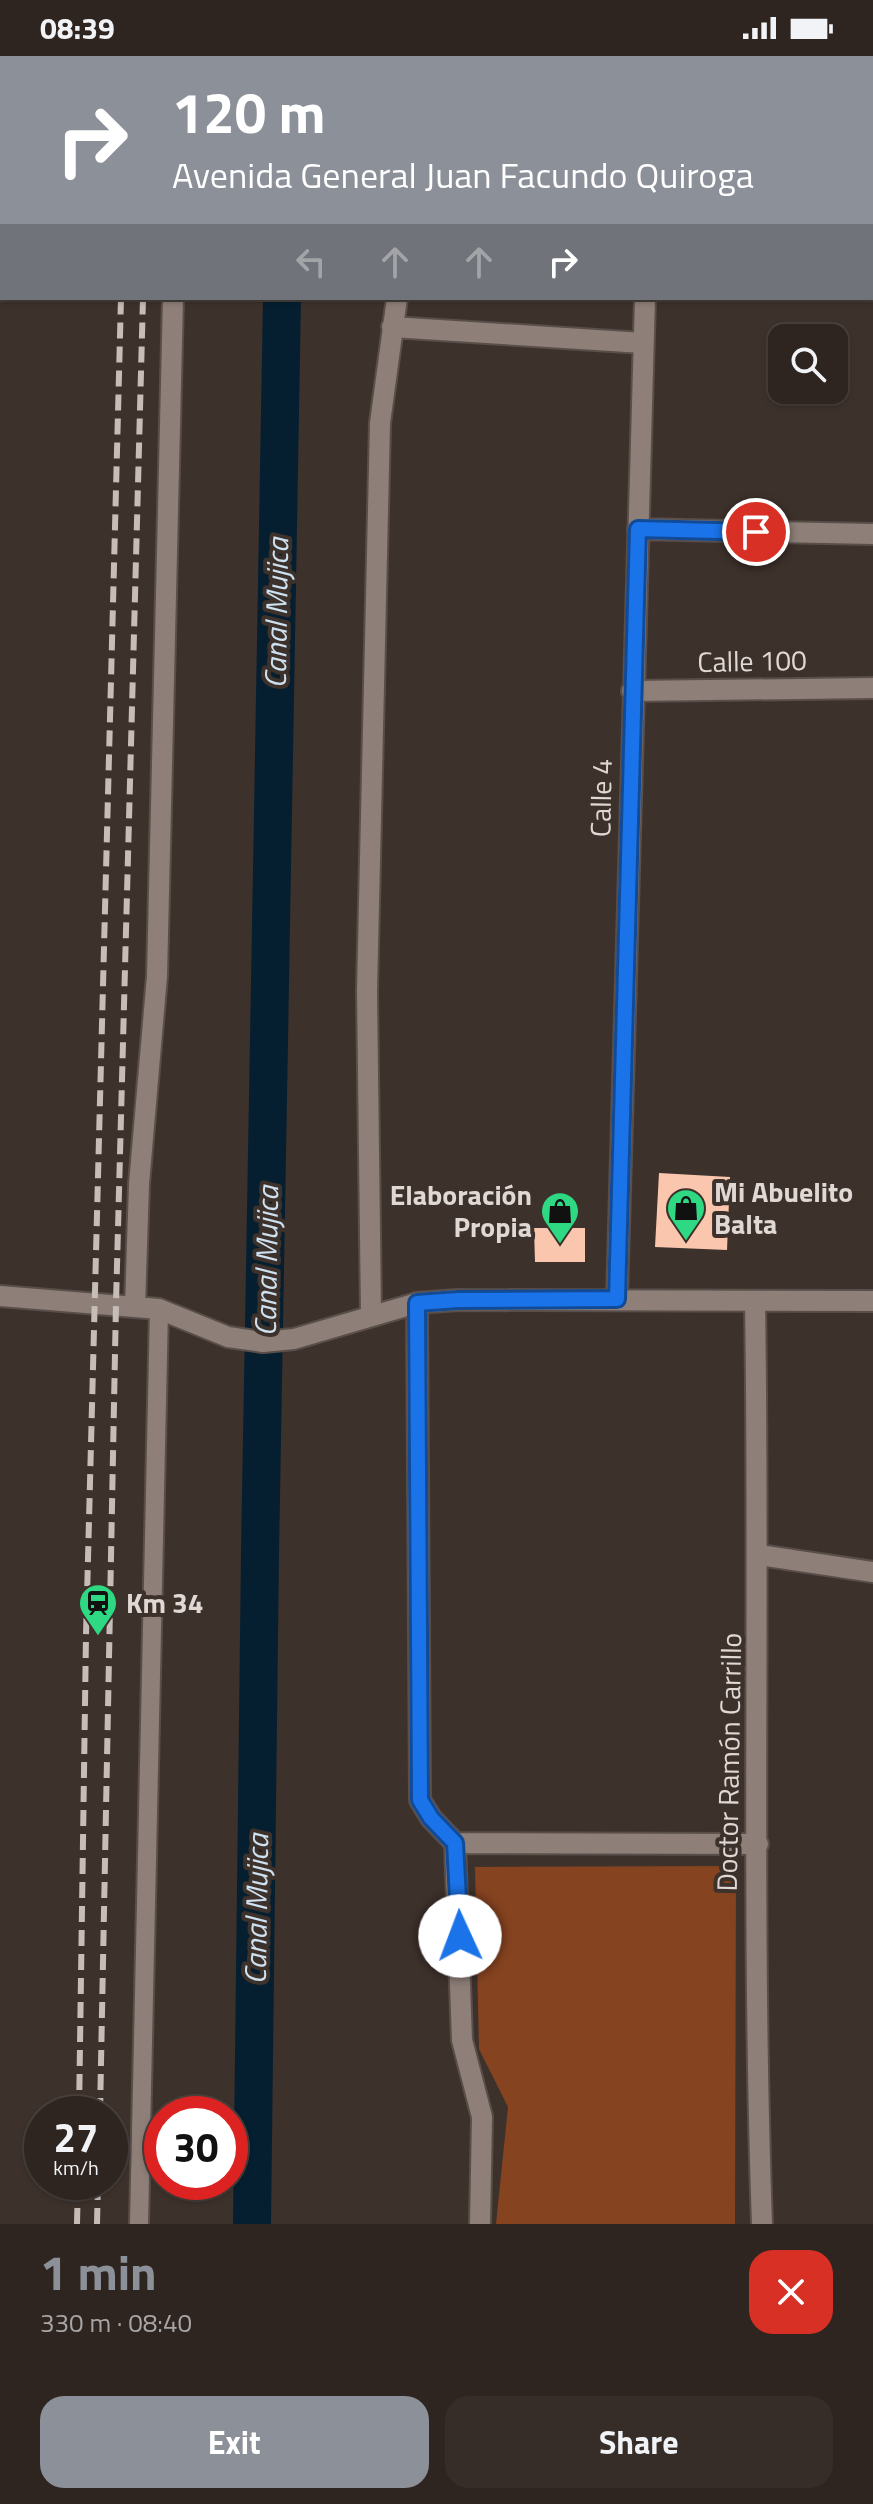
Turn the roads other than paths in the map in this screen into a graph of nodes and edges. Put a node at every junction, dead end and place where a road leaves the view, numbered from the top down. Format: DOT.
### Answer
graph roads {
  1 [pos="173,300"];
  2 [pos="397,300"];
  3 [pos="645,300"];
  4 [pos="392,327"];
  5 [pos="643,343"];
  6 [pos="638,529"];
  7 [pos="873,534"];
  8 [pos="873,688"];
  9 [pos="632,691"];
  10 [pos="0,1296"];
  11 [pos="617,1299"];
  12 [pos="755,1301"];
  13 [pos="873,1301"];
  14 [pos="417,1303"];
  15 [pos="135,1307"];
  16 [pos="159,1309"];
  17 [pos="371,1314"];
  18 [pos="759,1555"];
  19 [pos="873,1572"];
  20 [pos="455,1843"];
  21 [pos="758,1844"];
  22 [pos="139,2224"];
  23 [pos="480,2224"];
  24 [pos="762,2224"];
  1 -- 15 [label="street"];
  2 -- 4 [label="street"];
  3 -- 5 [label="street, Calle 4"];
  4 -- 5 [label="street"];
  4 -- 17 [label="street"];
  5 -- 6 [label="street, Calle 4"];
  6 -- 7 [label="street"];
  6 -- 9 [label="street, Calle 4"];
  8 -- 9 [label="street, Calle 100"];
  9 -- 11 [label="street, Calle 4"];
  10 -- 15 [label="street"];
  11 -- 12 [label="street"];
  11 -- 14 [label="street"];
  12 -- 13 [label="street"];
  12 -- 18 [label="street, Doctor Ramón Carrillo"];
  14 -- 17 [label="street"];
  14 -- 20 [label="street"];
  15 -- 16 [label="street"];
  16 -- 17 [label="street"];
  16 -- 22 [label="lane"];
  18 -- 19 [label="street"];
  18 -- 21 [label="street, Doctor Ramón Carrillo"];
  20 -- 21 [label="street"];
  20 -- 23 [label="street"];
  21 -- 24 [label="street, Doctor Ramón Carrillo"];
}
